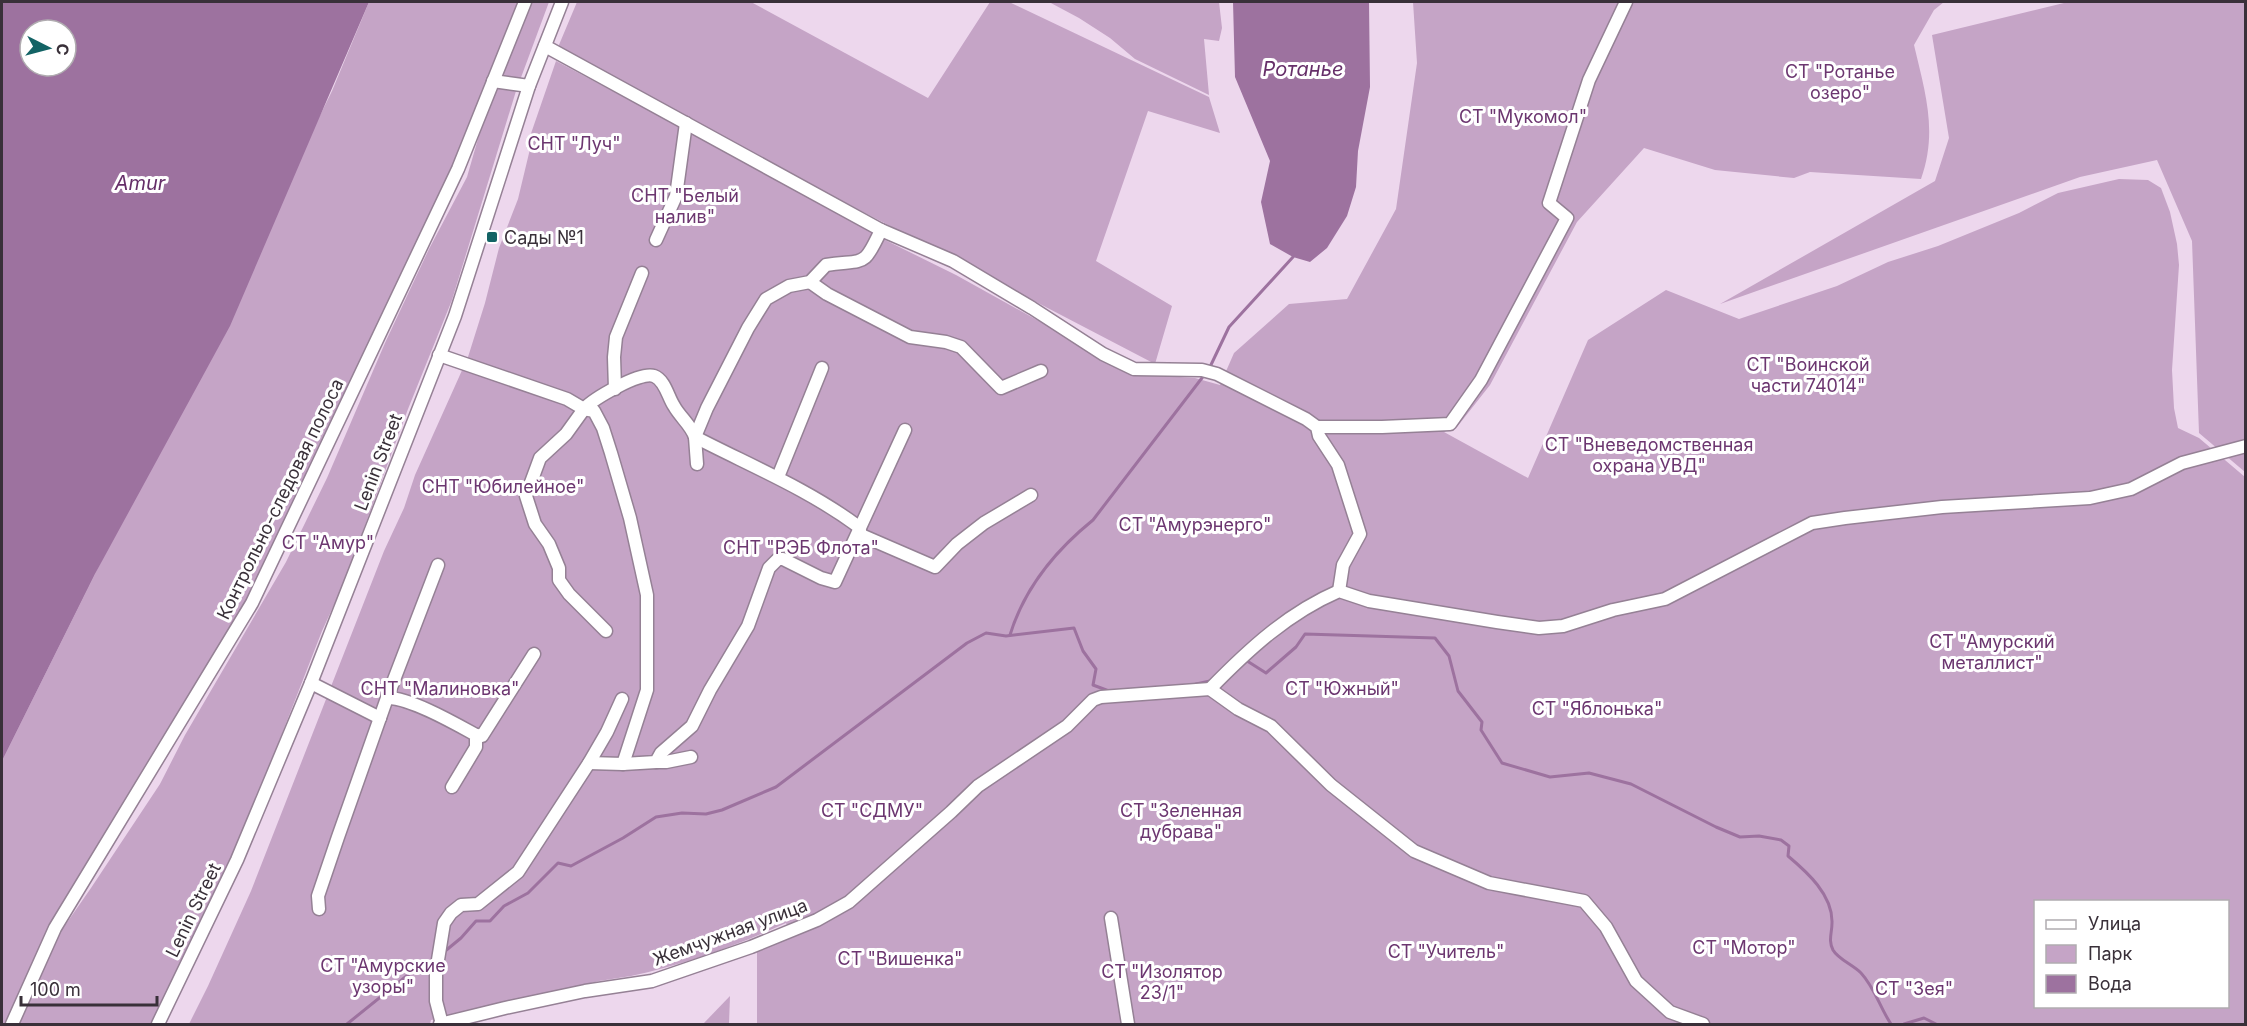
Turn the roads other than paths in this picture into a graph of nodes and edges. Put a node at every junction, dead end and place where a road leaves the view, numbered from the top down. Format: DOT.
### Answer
graph roads {
  1 [pos="525,2"];
  2 [pos="562,2"];
  3 [pos="1626,2"];
  4 [pos="545,46"];
  5 [pos="493,81"];
  6 [pos="530,86"];
  7 [pos="686,123"];
  8 [pos="880,230"];
  9 [pos="656,240"];
  10 [pos="642,273"];
  11 [pos="810,282"];
  12 [pos="439,355"];
  13 [pos="822,368"];
  14 [pos="1041,371"];
  15 [pos="615,389"];
  16 [pos="584,409"];
  17 [pos="1317,427"];
  18 [pos="905,430"];
  19 [pos="695,437"];
  20 [pos="2246,446"];
  21 [pos="697,464"];
  22 [pos="777,477"];
  23 [pos="1031,495"];
  24 [pos="859,527"];
  25 [pos="438,565"];
  26 [pos="1339,591"];
  27 [pos="606,631"];
  28 [pos="534,654"];
  29 [pos="311,682"];
  30 [pos="1210,689"];
  31 [pos="387,698"];
  32 [pos="622,699"];
  33 [pos="380,718"];
  34 [pos="477,735"];
  35 [pos="691,757"];
  36 [pos="656,762"];
  37 [pos="589,764"];
  38 [pos="622,764"];
  39 [pos="452,787"];
  40 [pos="319,909"];
  41 [pos="1111,918"];
  42 [pos="12,1024"];
  43 [pos="158,1024"];
  44 [pos="441,1024"];
  45 [pos="1128,1024"];
  46 [pos="1703,1024"];
  1 -- 5 [label="street, Контрольно-следовая полоса"];
  2 -- 4 [label="street, Lenin Street"];
  3 -- 17 [label="street"];
  4 -- 6 [label="street, Lenin Street"];
  4 -- 7 [label="street"];
  5 -- 6 [label="street"];
  5 -- 42 [label="street, Контрольно-следовая полоса"];
  6 -- 12 [label="street, Lenin Street"];
  7 -- 8 [label="street"];
  7 -- 9 [label="street"];
  8 -- 11 [label="street"];
  8 -- 17 [label="street"];
  10 -- 15 [label="street"];
  11 -- 14 [label="street"];
  11 -- 19 [label="street"];
  12 -- 16 [label="street"];
  12 -- 29 [label="street, Lenin Street"];
  13 -- 22 [label="street"];
  15 -- 16 [label="street"];
  15 -- 19 [label="street"];
  16 -- 27 [label="street"];
  16 -- 38 [label="street"];
  17 -- 26 [label="street"];
  18 -- 24 [label="street"];
  19 -- 21 [label="street"];
  19 -- 22 [label="street"];
  20 -- 26 [label="street"];
  22 -- 24 [label="street"];
  23 -- 24 [label="street"];
  24 -- 36 [label="street"];
  25 -- 31 [label="street"];
  26 -- 30 [label="street"];
  28 -- 34 [label="street"];
  29 -- 33 [label="street"];
  29 -- 43 [label="street, Lenin Street"];
  30 -- 44 [label="street, Жемчужная улица"];
  30 -- 46 [label="street"];
  31 -- 33 [label="street"];
  31 -- 34 [label="street"];
  32 -- 37 [label="street"];
  33 -- 40 [label="street"];
  34 -- 39 [label="street"];
  35 -- 36 [label="street"];
  36 -- 38 [label="street"];
  37 -- 38 [label="street"];
  37 -- 44 [label="street"];
  41 -- 45 [label="street"];
}
